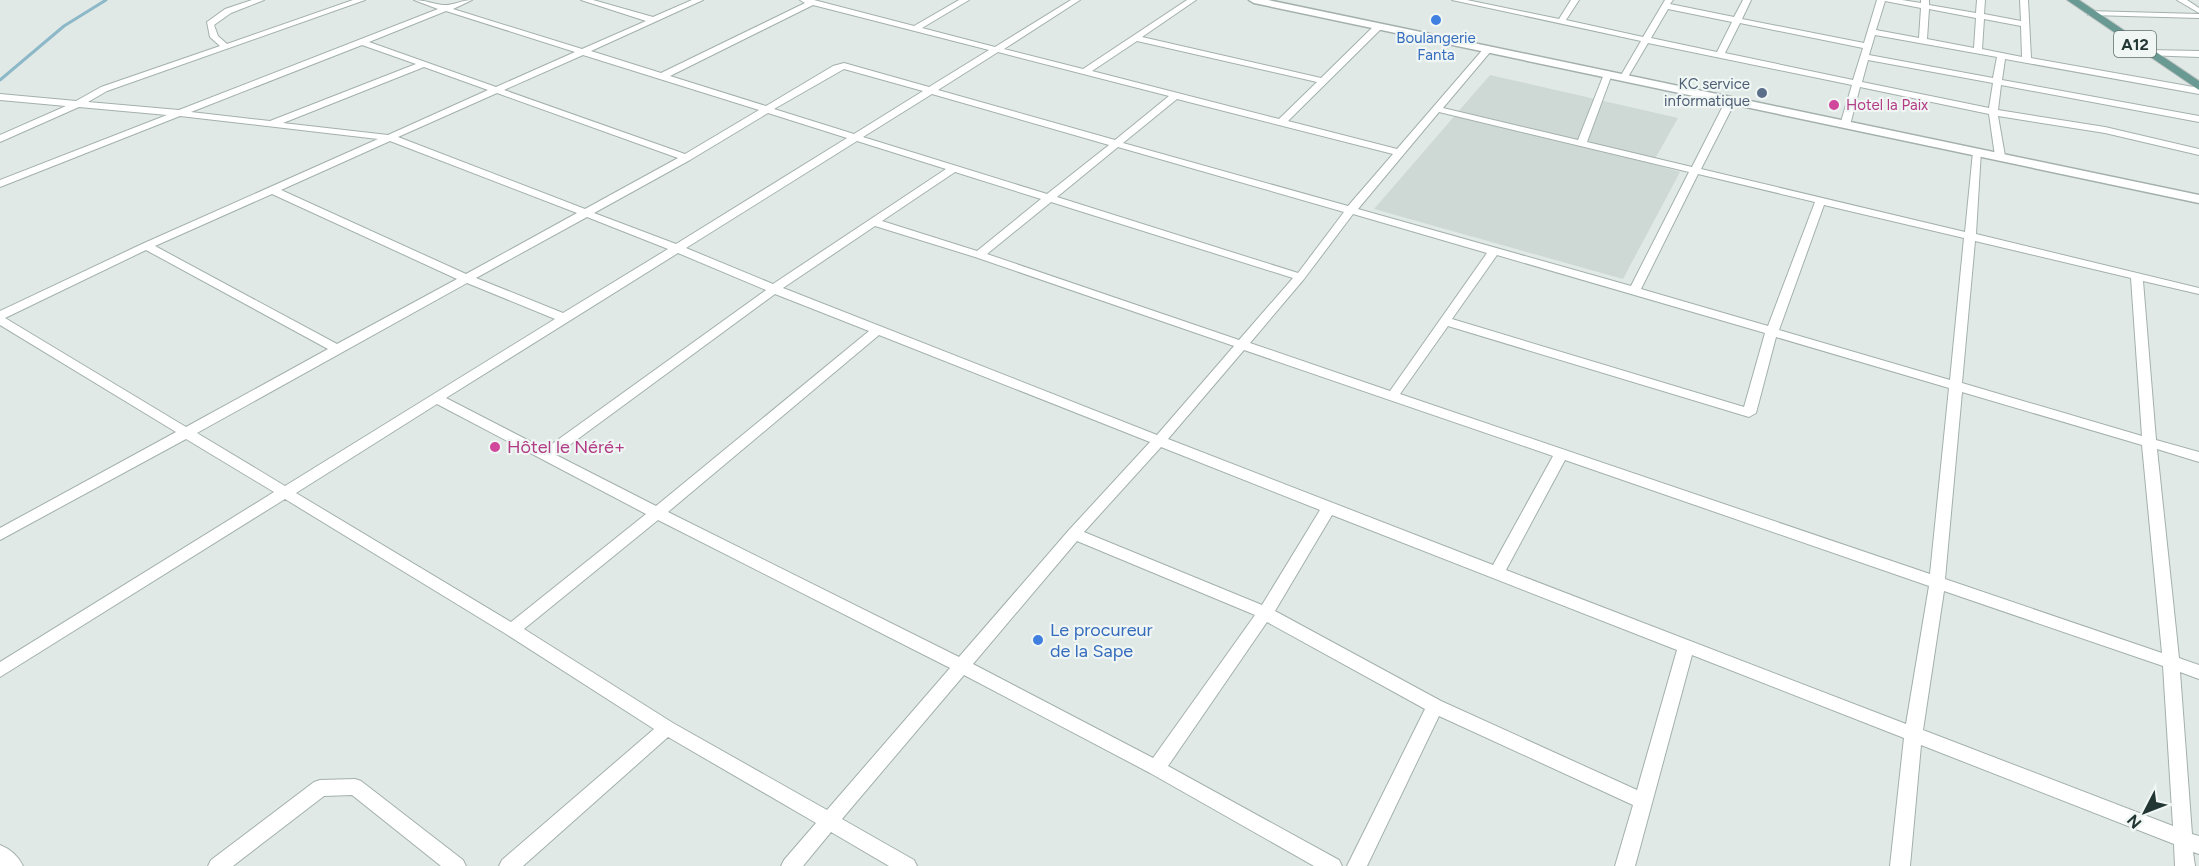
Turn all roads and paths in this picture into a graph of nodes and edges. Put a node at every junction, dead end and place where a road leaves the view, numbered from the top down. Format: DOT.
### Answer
graph roads {
  1 [pos="260,0"];
  2 [pos="361,0"];
  3 [pos="418,0"];
  4 [pos="468,0"];
  5 [pos="585,0"];
  6 [pos="699,0"];
  7 [pos="965,0"];
  8 [pos="1076,0"];
  9 [pos="1172,0"];
  10 [pos="1254,0"];
  11 [pos="1456,0"];
  12 [pos="1575,0"];
  13 [pos="1747,0"];
  14 [pos="1881,0"];
  15 [pos="1888,0"];
  16 [pos="1981,0"];
  17 [pos="2024,0"];
  18 [pos="2073,0"];
  19 [pos="2181,0"];
  20 [pos="808,1"];
  21 [pos="1190,2"];
  22 [pos="1473,2"];
  23 [pos="1667,3"];
  24 [pos="1925,3"];
  25 [pos="447,8"];
  26 [pos="2199,11"];
  27 [pos="2091,13"];
  28 [pos="1979,16"];
  29 [pos="2199,16"];
  30 [pos="653,20"];
  31 [pos="1737,20"];
  32 [pos="1561,22"];
  33 [pos="2025,24"];
  34 [pos="1379,26"];
  35 [pos="916,27"];
  36 [pos="1872,32"];
  37 [pos="1135,38"];
  38 [pos="1646,39"];
  39 [pos="362,42"];
  40 [pos="1923,42"];
  41 [pos="1867,45"];
  42 [pos="226,47"];
  43 [pos="997,48"];
  44 [pos="1488,49"];
  45 [pos="583,51"];
  46 [pos="1978,52"];
  47 [pos="2148,53"];
  48 [pos="1720,54"];
  49 [pos="2199,54"];
  50 [pos="2001,56"];
  51 [pos="1864,57"];
  52 [pos="2027,61"];
  53 [pos="424,64"];
  54 [pos="1086,71"];
  55 [pos="1608,74"];
  56 [pos="663,76"];
  57 [pos="1624,77"];
  58 [pos="1323,81"];
  59 [pos="1856,82"];
  60 [pos="1999,82"];
  61 [pos="2199,86"];
  62 [pos="497,89"];
  63 [pos="928,91"];
  64 [pos="2199,91"];
  65 [pos="1176,95"];
  66 [pos="0,97"];
  67 [pos="1731,100"];
  68 [pos="78,104"];
  69 [pos="768,109"];
  70 [pos="1437,109"];
  71 [pos="1993,112"];
  72 [pos="176,113"];
  73 [pos="2199,119"];
  74 [pos="1282,122"];
  75 [pos="270,124"];
  76 [pos="1845,125"];
  77 [pos="391,138"];
  78 [pos="858,138"];
  79 [pos="0,139"];
  80 [pos="1582,143"];
  81 [pos="1116,144"];
  82 [pos="1978,152"];
  83 [pos="2199,152"];
  84 [pos="1400,153"];
  85 [pos="2000,156"];
  86 [pos="686,158"];
  87 [pos="954,168"];
  88 [pos="1695,171"];
  89 [pos="0,184"];
  90 [pos="273,190"];
  91 [pos="1048,198"];
  92 [pos="2199,199"];
  93 [pos="1820,202"];
  94 [pos="1351,210"];
  95 [pos="584,213"];
  96 [pos="875,222"];
  97 [pos="1969,237"];
  98 [pos="146,246"];
  99 [pos="679,249"];
  100 [pos="1494,251"];
  101 [pos="979,255"];
  102 [pos="1300,277"];
  103 [pos="2137,277"];
  104 [pos="465,278"];
  105 [pos="774,289"];
  106 [pos="1634,291"];
  107 [pos="2199,291"];
  108 [pos="0,318"];
  109 [pos="564,318"];
  110 [pos="1445,321"];
  111 [pos="878,330"];
  112 [pos="1772,331"];
  113 [pos="1241,346"];
  114 [pos="337,349"];
  115 [pos="1955,384"];
  116 [pos="1392,397"];
  117 [pos="435,398"];
  118 [pos="185,431"];
  119 [pos="1160,441"];
  120 [pos="2149,442"];
  121 [pos="547,454"];
  122 [pos="1561,455"];
  123 [pos="2199,457"];
  124 [pos="283,492"];
  125 [pos="1329,508"];
  126 [pos="657,513"];
  127 [pos="0,534"];
  128 [pos="1074,534"];
  129 [pos="1497,572"];
  130 [pos="1937,584"];
  131 [pos="1265,613"];
  132 [pos="512,630"];
  133 [pos="1686,647"];
  134 [pos="2171,662"];
  135 [pos="962,666"];
  136 [pos="0,670"];
  137 [pos="2199,672"];
  138 [pos="1435,706"];
  139 [pos="667,728"];
  140 [pos="1913,736"];
  141 [pos="1156,768"];
  142 [pos="1643,801"];
  143 [pos="830,821"];
  144 [pos="2182,838"];
  145 [pos="2199,845"];
  146 [pos="0,854"];
  147 [pos="13,866"];
  148 [pos="218,866"];
  149 [pos="456,866"];
  150 [pos="509,866"];
  151 [pos="791,866"];
  152 [pos="907,866"];
  153 [pos="1332,866"];
  154 [pos="1357,866"];
  155 [pos="1625,866"];
  156 [pos="1900,866"];
  157 [pos="2185,866"];
  1 -- 42 [label="street"];
  2 -- 42 [label="street"];
  3 -- 25 [label="street"];
  4 -- 25 [label="street"];
  5 -- 30 [label="street"];
  6 -- 30 [label="street"];
  7 -- 35 [label="street"];
  8 -- 43 [label="street"];
  9 -- 21 [label="street"];
  10 -- 34 [label="street"];
  11 -- 22 [label="street"];
  12 -- 32 [label="street"];
  13 -- 31 [label="street"];
  14 -- 36 [label="street"];
  15 -- 24 [label="street"];
  16 -- 28 [label="street"];
  17 -- 33 [label="street"];
  18 -- 27 [label="main road, A12"];
  19 -- 26 [label="street"];
  20 -- 35 [label="street"];
  20 -- 56 [label="street"];
  21 -- 37 [label="street"];
  22 -- 32 [label="street"];
  23 -- 31 [label="street"];
  23 -- 38 [label="street"];
  24 -- 28 [label="street"];
  24 -- 40 [label="street"];
  25 -- 39 [label="street"];
  25 -- 45 [label="street"];
  27 -- 29 [label="street"];
  27 -- 47 [label="main road, A12"];
  28 -- 33 [label="street"];
  28 -- 46 [label="street"];
  30 -- 45 [label="street"];
  31 -- 41 [label="street"];
  31 -- 48 [label="street"];
  32 -- 38 [label="street"];
  33 -- 52 [label="street"];
  34 -- 44 [label="street"];
  34 -- 58 [label="street"];
  35 -- 43 [label="street"];
  36 -- 40 [label="street"];
  36 -- 41 [label="street"];
  37 -- 54 [label="street"];
  37 -- 58 [label="street"];
  38 -- 48 [label="street"];
  38 -- 57 [label="street"];
  39 -- 53 [label="street"];
  39 -- 72 [label="street"];
  40 -- 46 [label="street"];
  41 -- 51 [label="street"];
  42 -- 68 [label="street"];
  43 -- 54 [label="street"];
  43 -- 63 [label="street"];
  44 -- 55 [label="street"];
  44 -- 70 [label="street"];
  45 -- 56 [label="street"];
  45 -- 62 [label="street"];
  46 -- 50 [label="street"];
  47 -- 49 [label="street"];
  47 -- 61 [label="main road, A12"];
  48 -- 59 [label="street"];
  50 -- 52 [label="street"];
  50 -- 60 [label="street"];
  51 -- 59 [label="street"];
  51 -- 60 [label="street"];
  52 -- 64 [label="street"];
  53 -- 62 [label="street"];
  53 -- 75 [label="street"];
  54 -- 65 [label="street"];
  55 -- 57 [label="street"];
  55 -- 80 [label="street"];
  56 -- 69 [label="street"];
  57 -- 67 [label="street"];
  58 -- 74 [label="street"];
  59 -- 71 [label="street"];
  59 -- 76 [label="street"];
  60 -- 71 [label="street"];
  60 -- 73 [label="street"];
  62 -- 77 [label="street"];
  62 -- 86 [label="street"];
  63 -- 69 [label="street"];
  63 -- 78 [label="street"];
  63 -- 81 [label="street"];
  65 -- 74 [label="street"];
  65 -- 81 [label="street"];
  66 -- 68 [label="street"];
  67 -- 76 [label="street"];
  67 -- 88 [label="street"];
  68 -- 72 [label="street"];
  68 -- 79 [label="street"];
  69 -- 78 [label="street"];
  69 -- 86 [label="street"];
  70 -- 80 [label="street"];
  70 -- 84 [label="street"];
  71 -- 83 [label="street"];
  71 -- 85 [label="street"];
  72 -- 75 [label="street"];
  72 -- 89 [label="street"];
  74 -- 84 [label="street"];
  75 -- 77 [label="street"];
  76 -- 82 [label="street"];
  77 -- 90 [label="street"];
  77 -- 95 [label="street"];
  78 -- 87 [label="street"];
  78 -- 99 [label="street"];
  80 -- 88 [label="street"];
  81 -- 91 [label="street"];
  81 -- 94 [label="street"];
  82 -- 85 [label="street"];
  82 -- 97 [label="street"];
  84 -- 94 [label="street"];
  85 -- 92 [label="street"];
  86 -- 95 [label="street"];
  87 -- 91 [label="street"];
  87 -- 96 [label="street"];
  88 -- 93 [label="street"];
  88 -- 106 [label="street"];
  90 -- 98 [label="street"];
  90 -- 104 [label="street"];
  91 -- 101 [label="street"];
  91 -- 102 [label="street"];
  93 -- 97 [label="street"];
  93 -- 112 [label="street"];
  94 -- 100 [label="street"];
  94 -- 102 [label="street"];
  95 -- 99 [label="street"];
  95 -- 104 [label="street"];
  96 -- 101 [label="street"];
  96 -- 105 [label="street"];
  97 -- 103 [label="street"];
  97 -- 115 [label="street"];
  98 -- 108 [label="street"];
  98 -- 114 [label="street"];
  99 -- 105 [label="street"];
  99 -- 109 [label="street"];
  100 -- 106 [label="street"];
  100 -- 110 [label="street"];
  101 -- 113 [label="street"];
  102 -- 113 [label="street"];
  103 -- 107 [label="street"];
  103 -- 120 [label="street"];
  104 -- 109 [label="street"];
  104 -- 114 [label="street"];
  105 -- 111 [label="street"];
  105 -- 121 [label="street"];
  106 -- 112 [label="street"];
  108 -- 118 [label="street"];
  109 -- 117 [label="street"];
  110 -- 112 [label="street"];
  110 -- 116 [label="street"];
  111 -- 119 [label="street"];
  111 -- 126 [label="street"];
  112 -- 115 [label="street"];
  113 -- 116 [label="street"];
  113 -- 119 [label="street"];
  114 -- 118 [label="street"];
  115 -- 120 [label="street"];
  115 -- 130 [label="street"];
  116 -- 122 [label="street"];
  117 -- 121 [label="street"];
  117 -- 124 [label="street"];
  118 -- 124 [label="street"];
  118 -- 127 [label="street"];
  119 -- 125 [label="street"];
  119 -- 128 [label="street"];
  120 -- 123 [label="street"];
  120 -- 134 [label="street"];
  121 -- 126 [label="street"];
  122 -- 129 [label="street"];
  122 -- 130 [label="street"];
  124 -- 132 [label="street"];
  124 -- 136 [label="street"];
  125 -- 129 [label="street"];
  125 -- 131 [label="street"];
  126 -- 132 [label="street"];
  126 -- 135 [label="street"];
  128 -- 131 [label="street"];
  128 -- 135 [label="street"];
  129 -- 133 [label="street"];
  130 -- 134 [label="street"];
  130 -- 140 [label="street"];
  131 -- 138 [label="street"];
  131 -- 141 [label="street"];
  132 -- 139 [label="street"];
  133 -- 140 [label="street"];
  133 -- 142 [label="street"];
  134 -- 137 [label="street"];
  134 -- 144 [label="street"];
  135 -- 141 [label="street"];
  135 -- 143 [label="street"];
  138 -- 142 [label="street"];
  138 -- 154 [label="street"];
  139 -- 143 [label="street"];
  139 -- 150 [label="street"];
  140 -- 144 [label="street"];
  140 -- 156 [label="street"];
  141 -- 153 [label="street"];
  142 -- 155 [label="street"];
  143 -- 151 [label="street"];
  143 -- 152 [label="street"];
  144 -- 145 [label="street"];
  144 -- 157 [label="street"];
  146 -- 147 [label="street"];
  148 -- 149 [label="street"];
}
